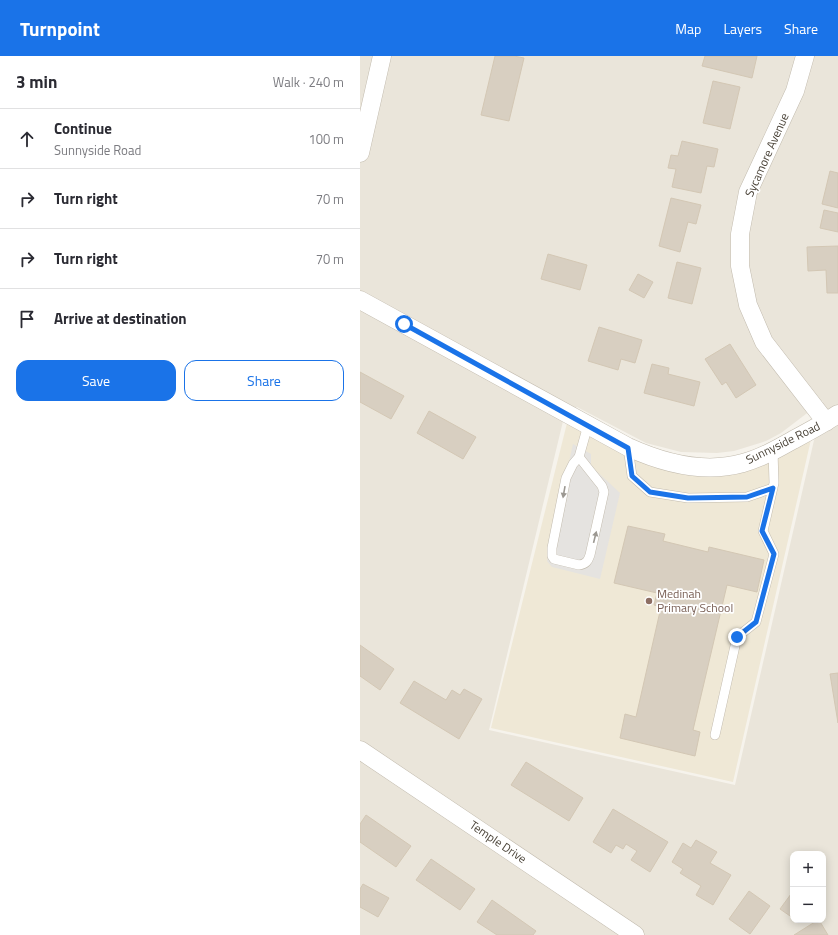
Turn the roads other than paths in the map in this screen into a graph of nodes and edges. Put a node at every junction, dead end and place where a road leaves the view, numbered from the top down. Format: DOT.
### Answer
graph roads {
  1 [pos="382,56"];
  2 [pos="805,56"];
  3 [pos="360,154"];
  4 [pos="360,300"];
  5 [pos="832,418"];
  6 [pos="588,425"];
  7 [pos="628,448"];
  8 [pos="773,451"];
  9 [pos="579,457"];
  10 [pos="773,488"];
  11 [pos="715,735"];
  12 [pos="360,750"];
  13 [pos="635,935"];
  1 -- 3 [label="street"];
  2 -- 5 [label="street, Sycamore Avenue"];
  4 -- 6 [label="street, Sunnyside Road"];
  5 -- 8 [label="street, Sunnyside Road"];
  6 -- 7 [label="street, Sunnyside Road"];
  6 -- 9 [label="lane"];
  7 -- 8 [label="street, Sunnyside Road"];
  7 -- 10 [label="lane"];
  8 -- 10 [label="lane"];
  9 -- 9 [label="lane, one-way"];
  10 -- 11 [label="lane"];
  12 -- 13 [label="street, Temple Drive"];
}
